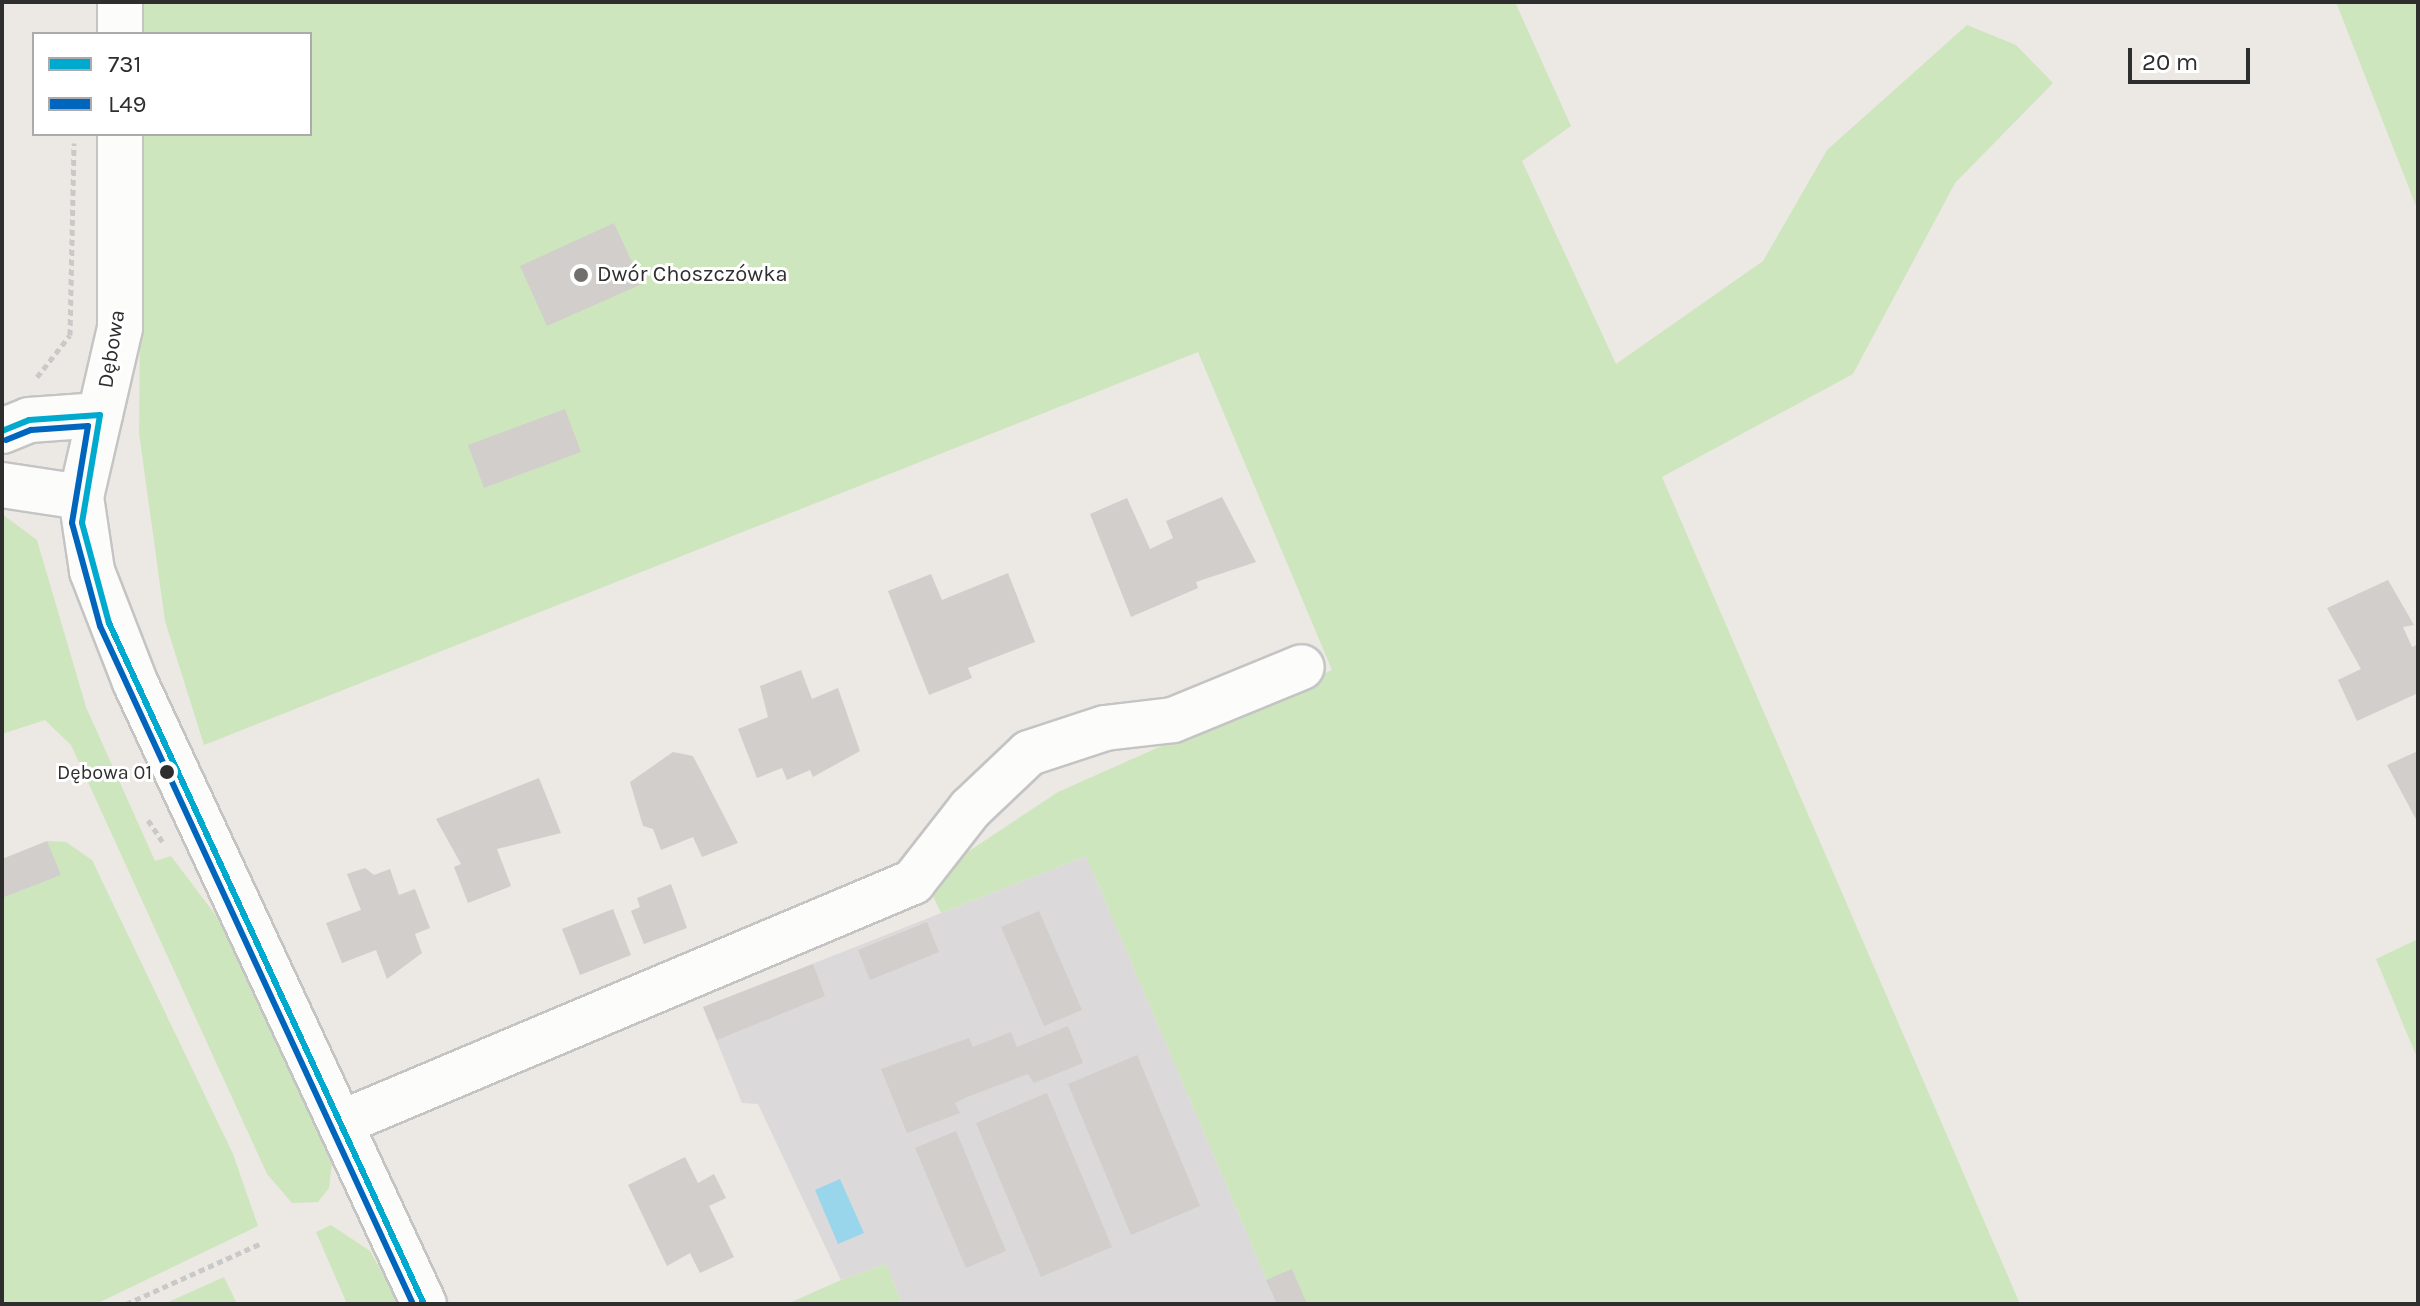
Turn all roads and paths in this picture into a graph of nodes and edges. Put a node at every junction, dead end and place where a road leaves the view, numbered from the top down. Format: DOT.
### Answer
graph roads {
  1 [pos="120,2"];
  2 [pos="120,32"];
  3 [pos="74,136"];
  4 [pos="120,136"];
  5 [pos="32,384"];
  6 [pos="100,415"];
  7 [pos="2,431"];
  8 [pos="2,485"];
  9 [pos="81,497"];
  10 [pos="1302,667"];
  11 [pos="341,1123"];
  12 [pos="262,1243"];
  13 [pos="126,1304"];
  14 [pos="424,1304"];
  1 -- 2 [label="street"];
  3 -- 5 [label="path"];
  4 -- 6 [label="street, Dębowa"];
  6 -- 7 [label="street"];
  6 -- 9 [label="street, Dębowa"];
  8 -- 9 [label="street"];
  9 -- 11 [label="street, Dębowa"];
  10 -- 11 [label="street"];
  11 -- 14 [label="street, Dębowa"];
  12 -- 13 [label="path"];
}
